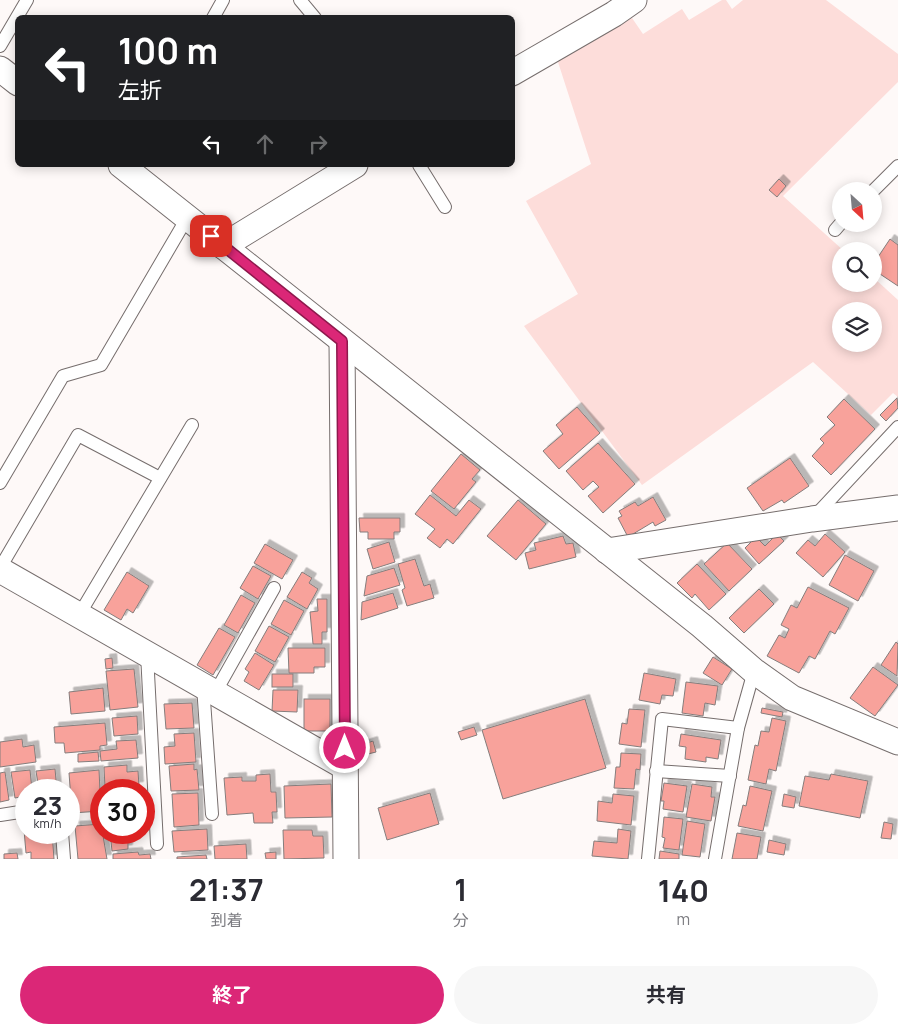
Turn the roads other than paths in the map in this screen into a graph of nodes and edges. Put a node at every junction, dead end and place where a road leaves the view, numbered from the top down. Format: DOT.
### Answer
graph roads {
  1 [pos="27,0"];
  2 [pos="223,0"];
  3 [pos="300,0"];
  4 [pos="634,0"];
  5 [pos="18,15"];
  6 [pos="215,15"];
  7 [pos="312,15"];
  8 [pos="15,20"];
  9 [pos="0,46"];
  10 [pos="0,69"];
  11 [pos="515,71"];
  12 [pos="15,81"];
  13 [pos="898,166"];
  14 [pos="125,167"];
  15 [pos="353,167"];
  16 [pos="420,167"];
  17 [pos="882,182"];
  18 [pos="445,207"];
  19 [pos="187,218"];
  20 [pos="223,246"];
  21 [pos="342,341"];
  22 [pos="192,425"];
  23 [pos="898,427"];
  24 [pos="160,478"];
  25 [pos="0,483"];
  26 [pos="898,508"];
  27 [pos="812,519"];
  28 [pos="607,551"];
  29 [pos="0,569"];
  30 [pos="274,588"];
  31 [pos="79,615"];
  32 [pos="147,654"];
  33 [pos="754,671"];
  34 [pos="209,689"];
  35 [pos="738,728"];
  36 [pos="898,742"];
  37 [pos="345,767"];
  38 [pos="656,771"];
  39 [pos="730,776"];
  40 [pos="15,813"];
  41 [pos="212,814"];
  42 [pos="0,815"];
  43 [pos="63,844"];
  44 [pos="157,844"];
  45 [pos="64,859"];
  46 [pos="346,859"];
  47 [pos="648,859"];
  48 [pos="715,859"];
  1 -- 5 [label="lane"];
  2 -- 6 [label="lane"];
  3 -- 7 [label="lane"];
  4 -- 11 [label="street"];
  8 -- 9 [label="lane"];
  10 -- 12 [label="street"];
  13 -- 17 [label="lane"];
  14 -- 19 [label="street"];
  15 -- 20 [label="street"];
  16 -- 18 [label="lane"];
  19 -- 20 [label="street"];
  19 -- 25 [label="lane"];
  20 -- 21 [label="street"];
  21 -- 28 [label="street"];
  21 -- 37 [label="street"];
  22 -- 24 [label="lane"];
  23 -- 27 [label="lane"];
  24 -- 29 [label="lane"];
  24 -- 31 [label="lane"];
  26 -- 27 [label="street"];
  27 -- 28 [label="street"];
  28 -- 33 [label="street"];
  29 -- 31 [label="street"];
  30 -- 34 [label="lane"];
  31 -- 32 [label="street"];
  32 -- 34 [label="street"];
  32 -- 44 [label="lane"];
  33 -- 35 [label="lane"];
  33 -- 36 [label="street"];
  34 -- 37 [label="street"];
  34 -- 41 [label="lane"];
  35 -- 38 [label="lane"];
  35 -- 39 [label="lane"];
  37 -- 46 [label="street"];
  38 -- 39 [label="lane"];
  38 -- 47 [label="lane"];
  39 -- 48 [label="lane"];
  40 -- 42 [label="lane"];
  43 -- 45 [label="lane"];
}
